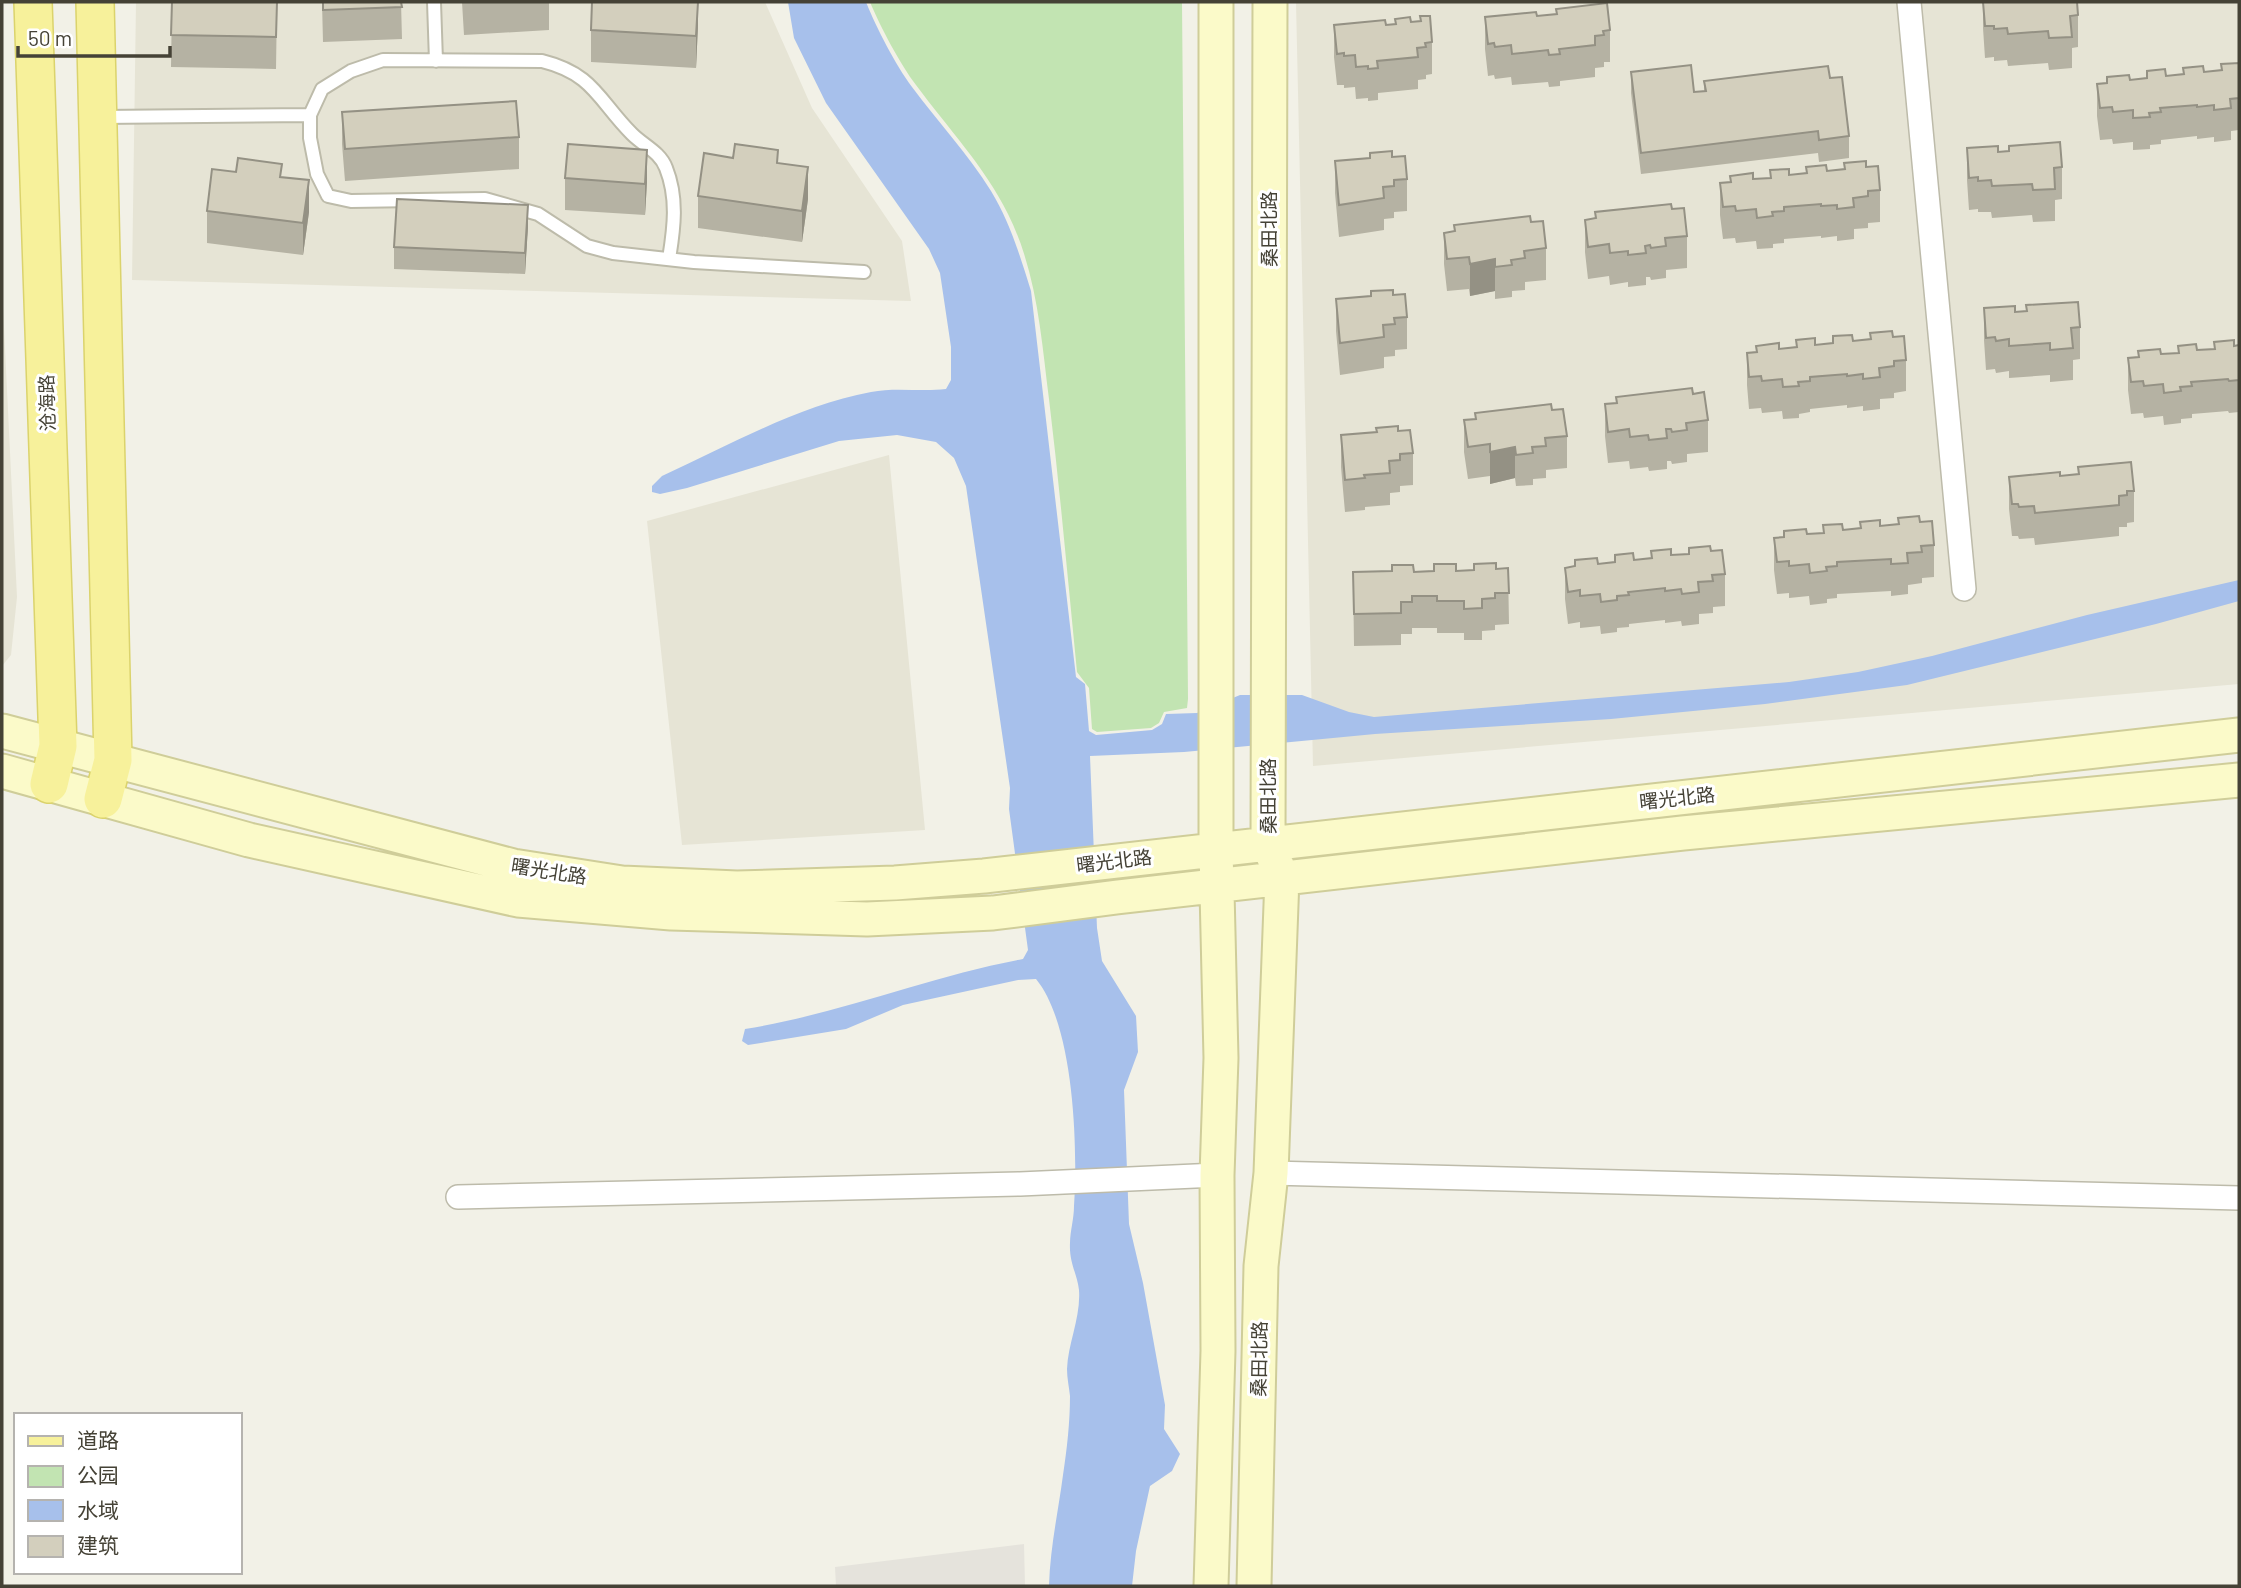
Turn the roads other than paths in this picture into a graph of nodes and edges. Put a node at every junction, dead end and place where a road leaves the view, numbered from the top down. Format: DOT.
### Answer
graph roads {
  1 [pos="434,2"];
  2 [pos="1216,2"];
  3 [pos="1269,2"];
  4 [pos="1909,2"];
  5 [pos="95,10"];
  6 [pos="33,12"];
  7 [pos="436,61"];
  8 [pos="310,115"];
  9 [pos="97,117"];
  10 [pos="669,259"];
  11 [pos="864,272"];
  12 [pos="1964,589"];
  13 [pos="2,731"];
  14 [pos="2239,735"];
  15 [pos="58,746"];
  16 [pos="113,760"];
  17 [pos="2,771"];
  18 [pos="2239,780"];
  19 [pos="49,784"];
  20 [pos="103,799"];
  21 [pos="1268,843"];
  22 [pos="1216,849"];
  23 [pos="1282,878"];
  24 [pos="1217,885"];
  25 [pos="1271,1173"];
  26 [pos="1217,1175"];
  27 [pos="458,1197"];
  28 [pos="2239,1198"];
  29 [pos="1211,1586"];
  30 [pos="1254,1586"];
  1 -- 7 [label="lane"];
  2 -- 22 [label="main road"];
  3 -- 21 [label="main road, 桑田北路"];
  4 -- 12 [label="street"];
  5 -- 9 [label="main road"];
  6 -- 15 [label="main road, 沧海路"];
  7 -- 8 [label="lane"];
  7 -- 10 [label="lane"];
  8 -- 9 [label="lane"];
  8 -- 10 [label="lane"];
  9 -- 16 [label="main road"];
  10 -- 11 [label="lane"];
  13 -- 15 [label="main road, 曙光北路"];
  14 -- 21 [label="main road, 曙光北路"];
  15 -- 16 [label="main road, 曙光北路"];
  15 -- 19 [label="main road, 沧海路"];
  16 -- 20 [label="main road"];
  16 -- 22 [label="main road, 曙光北路"];
  17 -- 19 [label="main road, 曙光北路"];
  18 -- 23 [label="main road, 曙光北路"];
  19 -- 20 [label="main road, 曙光北路"];
  20 -- 24 [label="main road, 曙光北路"];
  21 -- 22 [label="main road, 曙光北路"];
  21 -- 23 [label="main road, 桑田北路"];
  22 -- 24 [label="main road"];
  23 -- 24 [label="main road, 曙光北路"];
  23 -- 25 [label="main road, 桑田北路"];
  24 -- 26 [label="main road"];
  25 -- 28 [label="street"];
  25 -- 30 [label="main road, 桑田北路"];
  26 -- 27 [label="street"];
  26 -- 29 [label="main road"];
}
